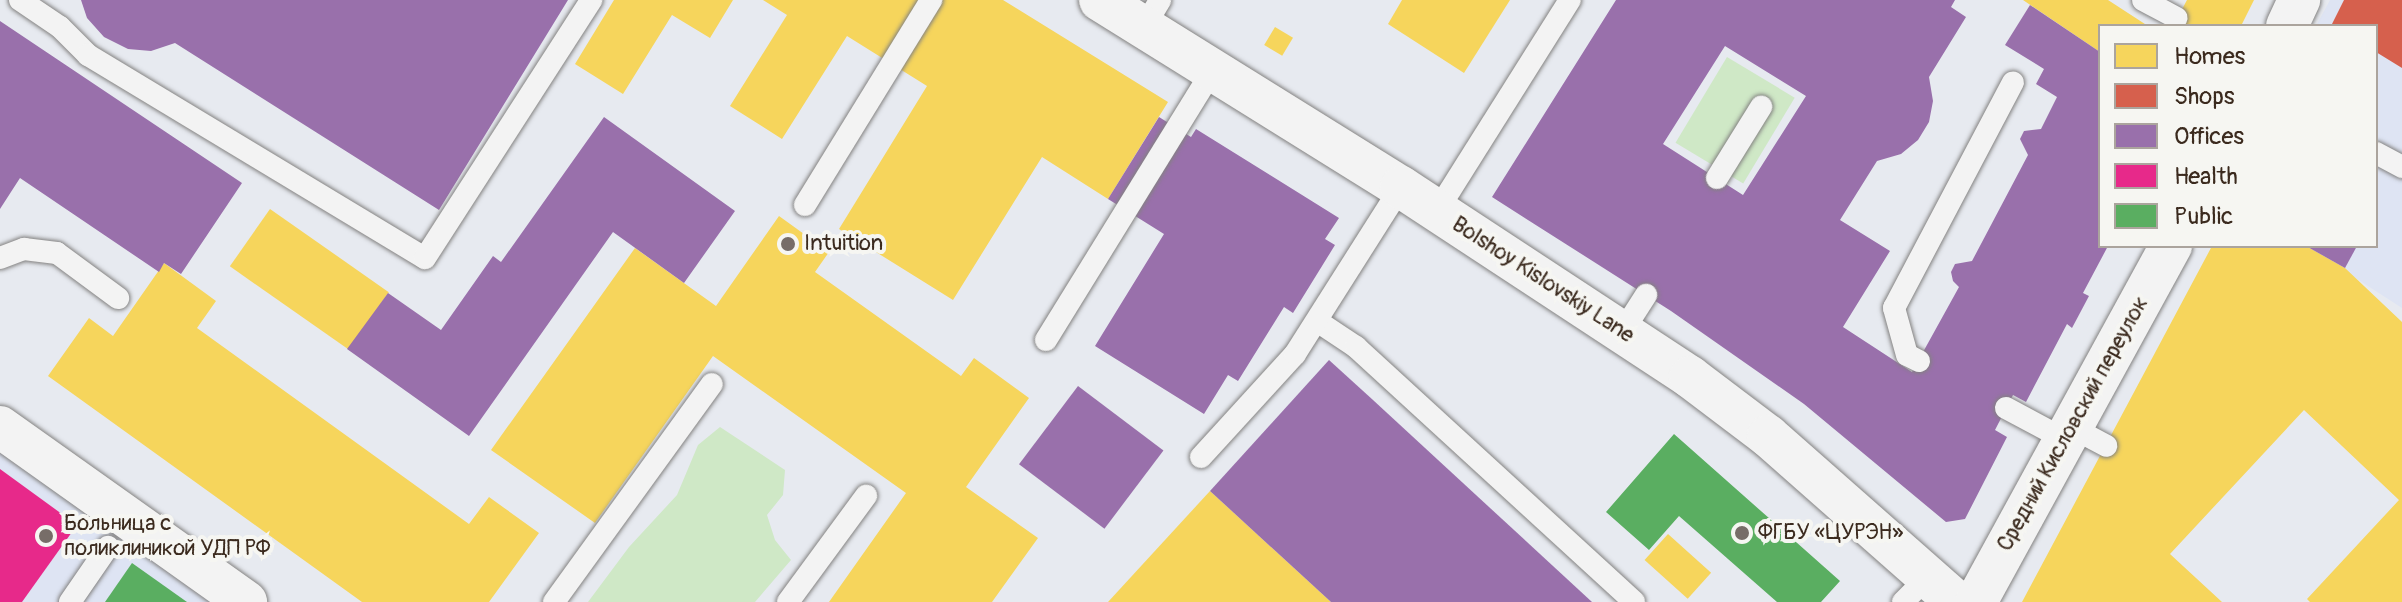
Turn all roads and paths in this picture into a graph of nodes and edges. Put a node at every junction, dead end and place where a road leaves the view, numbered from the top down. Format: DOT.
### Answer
graph roads {
  1 [pos="20,0"];
  2 [pos="591,0"];
  3 [pos="931,0"];
  4 [pos="1100,0"];
  5 [pos="1570,0"];
  6 [pos="2143,0"];
  7 [pos="2299,0"];
  8 [pos="1152,13"];
  9 [pos="2177,18"];
  10 [pos="2288,24"];
  11 [pos="1213,70"];
  12 [pos="2013,82"];
  13 [pos="1761,107"];
  14 [pos="2378,154"];
  15 [pos="2402,167"];
  16 [pos="1717,178"];
  17 [pos="1401,187"];
  18 [pos="805,205"];
  19 [pos="1437,211"];
  20 [pos="2170,248"];
  21 [pos="0,258"];
  22 [pos="1646,295"];
  23 [pos="118,298"];
  24 [pos="1317,321"];
  25 [pos="1623,331"];
  26 [pos="1046,340"];
  27 [pos="1919,361"];
  28 [pos="712,384"];
  29 [pos="2006,408"];
  30 [pos="0,427"];
  31 [pos="2080,437"];
  32 [pos="1201,457"];
  33 [pos="866,496"];
  34 [pos="108,547"];
  35 [pos="1929,593"];
  36 [pos="70,602"];
  37 [pos="246,602"];
  38 [pos="554,602"];
  39 [pos="788,602"];
  40 [pos="1634,602"];
  41 [pos="1976,602"];
  1 -- 2 [label="lane"];
  3 -- 18 [label="lane"];
  4 -- 8 [label="street, Bolshoy Kislovskiy Lane"];
  5 -- 19 [label="lane"];
  6 -- 9 [label="lane"];
  7 -- 10 [label="street"];
  8 -- 11 [label="street, Bolshoy Kislovskiy Lane"];
  11 -- 17 [label="street, Bolshoy Kislovskiy Lane"];
  11 -- 26 [label="lane"];
  12 -- 27 [label="lane"];
  13 -- 16 [label="lane"];
  14 -- 15 [label="lane"];
  17 -- 19 [label="street, Bolshoy Kislovskiy Lane"];
  17 -- 24 [label="lane"];
  19 -- 25 [label="street, Bolshoy Kislovskiy Lane"];
  20 -- 31 [label="street, Средний Кисловский переулок"];
  21 -- 23 [label="lane"];
  22 -- 25 [label="lane"];
  24 -- 32 [label="lane"];
  24 -- 40 [label="lane"];
  25 -- 35 [label="street, Bolshoy Kislovskiy Lane"];
  28 -- 38 [label="lane"];
  29 -- 31 [label="lane"];
  30 -- 37 [label="street"];
  31 -- 41 [label="street, Средний Кисловский переулок"];
  33 -- 39 [label="lane"];
  34 -- 36 [label="lane"];
}
